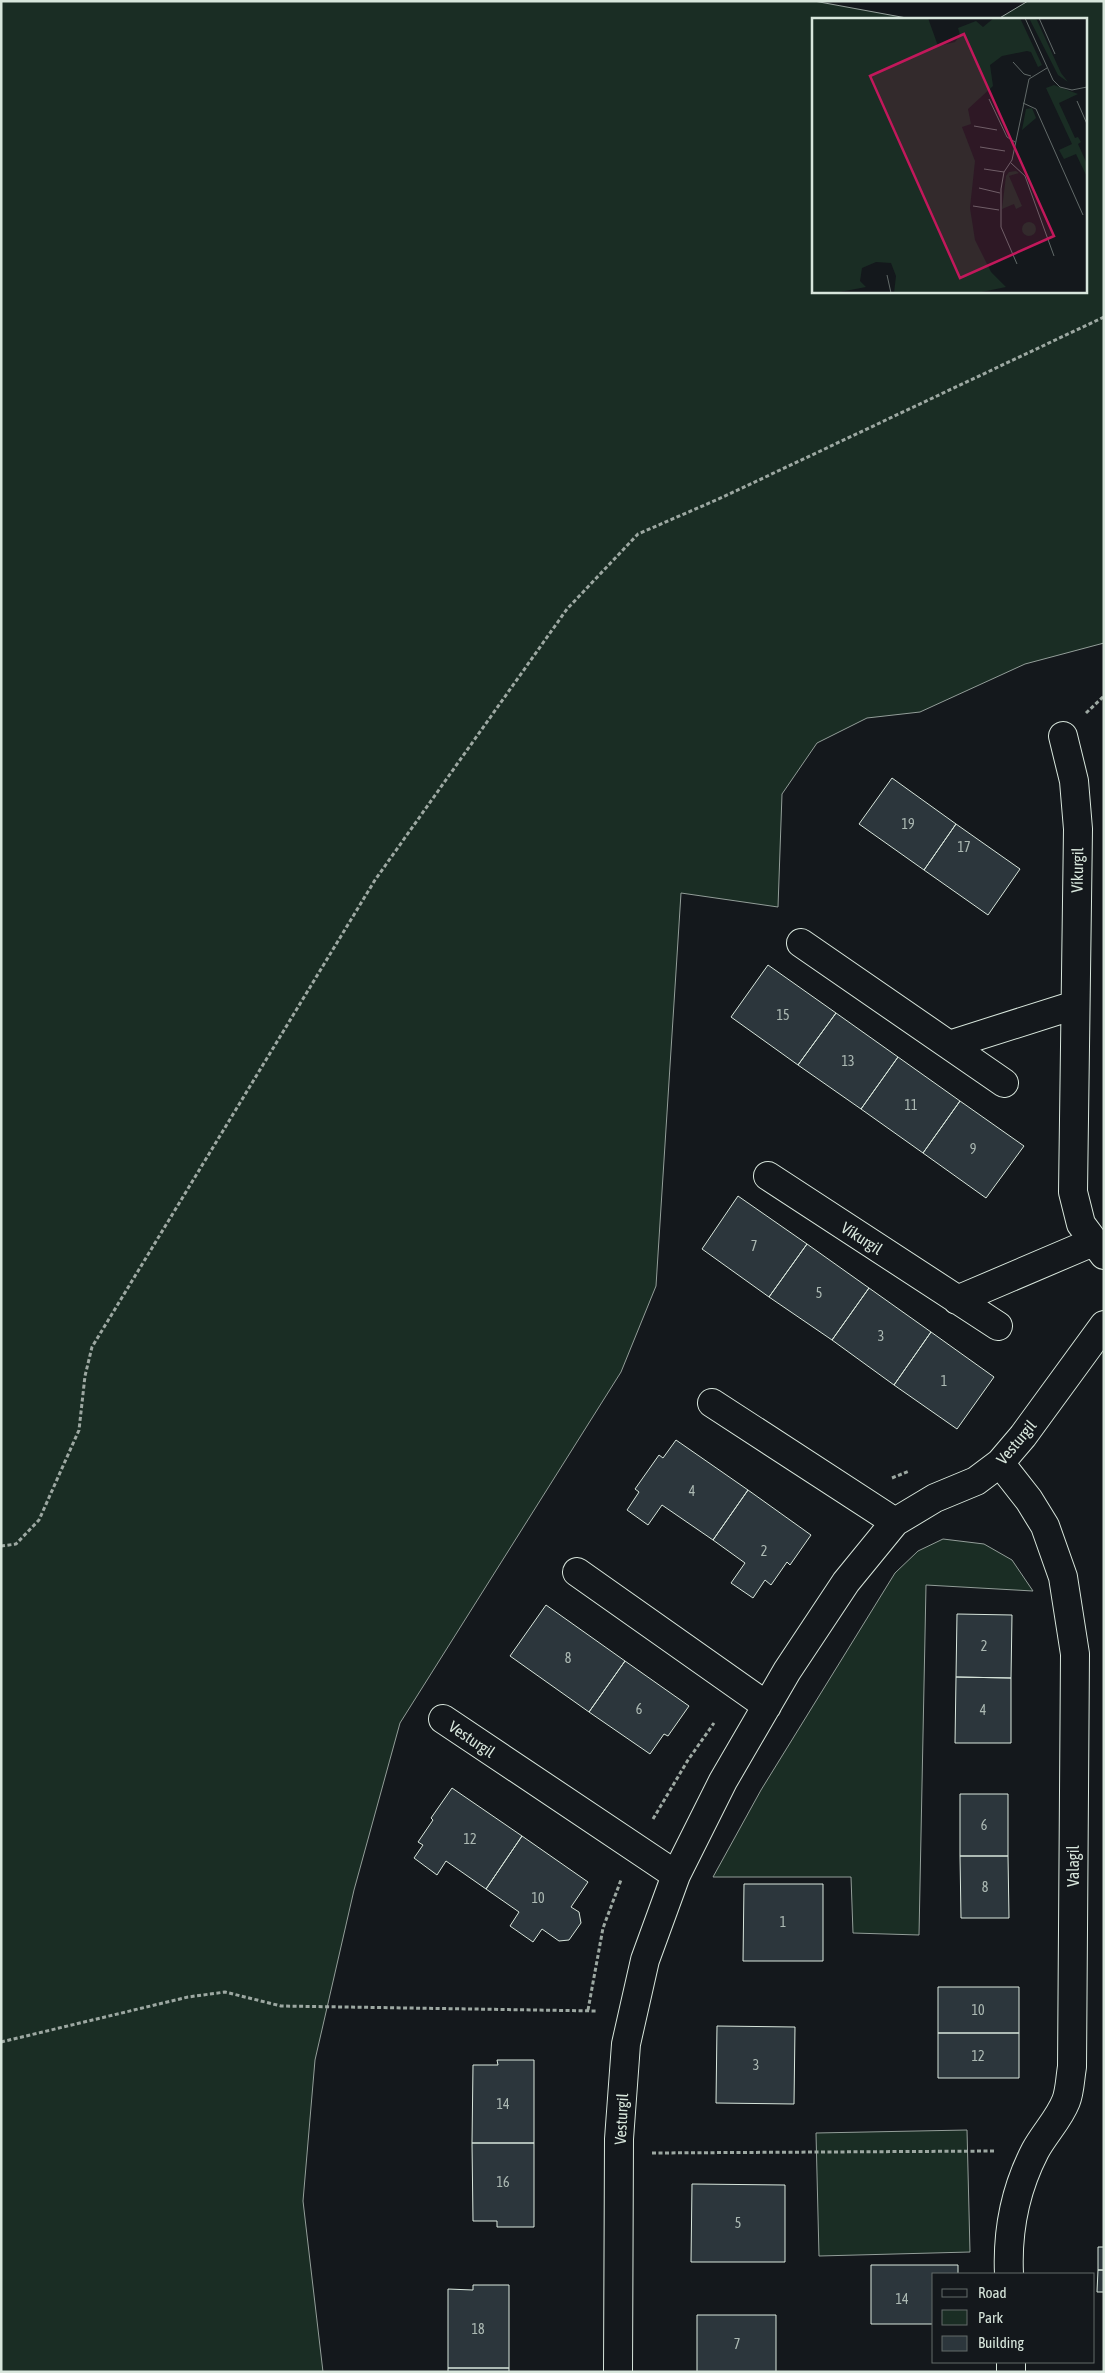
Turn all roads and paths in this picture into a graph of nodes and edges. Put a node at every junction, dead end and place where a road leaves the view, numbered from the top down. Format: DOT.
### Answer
graph roads {
  1 [pos="1104,317"];
  2 [pos="1064,736"];
  3 [pos="801,944"];
  4 [pos="1075,1005"];
  5 [pos="949,1045"];
  6 [pos="1004,1083"];
  7 [pos="768,1176"];
  8 [pos="1098,1248"];
  9 [pos="957,1300"];
  10 [pos="1104,1325"];
  11 [pos="998,1326"];
  12 [pos="712,1403"];
  13 [pos="1000,1463"];
  14 [pos="895,1522"];
  15 [pos="1,1546"];
  16 [pos="577,1572"];
  17 [pos="767,1706"];
  18 [pos="443,1719"];
  19 [pos="676,1875"];
  20 [pos="633,2011"];
  21 [pos="1,2042"];
  22 [pos="1035,2151"];
  23 [pos="619,2154"];
  24 [pos="1009,2273"];
  25 [pos="618,2372"];
  1 -- 15 [label="path"];
  2 -- 4 [label="street, Víkurgil"];
  3 -- 5 [label="street"];
  4 -- 5 [label="street"];
  4 -- 8 [label="street, Víkurgil"];
  5 -- 6 [label="street"];
  7 -- 9 [label="street, Víkurgil"];
  8 -- 9 [label="street, Víkurgil"];
  9 -- 11 [label="street, Víkurgil"];
  10 -- 13 [label="street, Vesturgil"];
  12 -- 14 [label="street"];
  13 -- 14 [label="street, Vesturgil"];
  13 -- 22 [label="street, Valagil"];
  14 -- 17 [label="street, Vesturgil"];
  16 -- 17 [label="street"];
  17 -- 19 [label="street, Vesturgil"];
  18 -- 19 [label="street, Vesturgil"];
  19 -- 20 [label="street, Vesturgil"];
  20 -- 21 [label="path"];
  20 -- 23 [label="street, Vesturgil"];
  22 -- 23 [label="path"];
  22 -- 24 [label="street, Valagil"];
  23 -- 25 [label="street, Vesturgil"];
}
